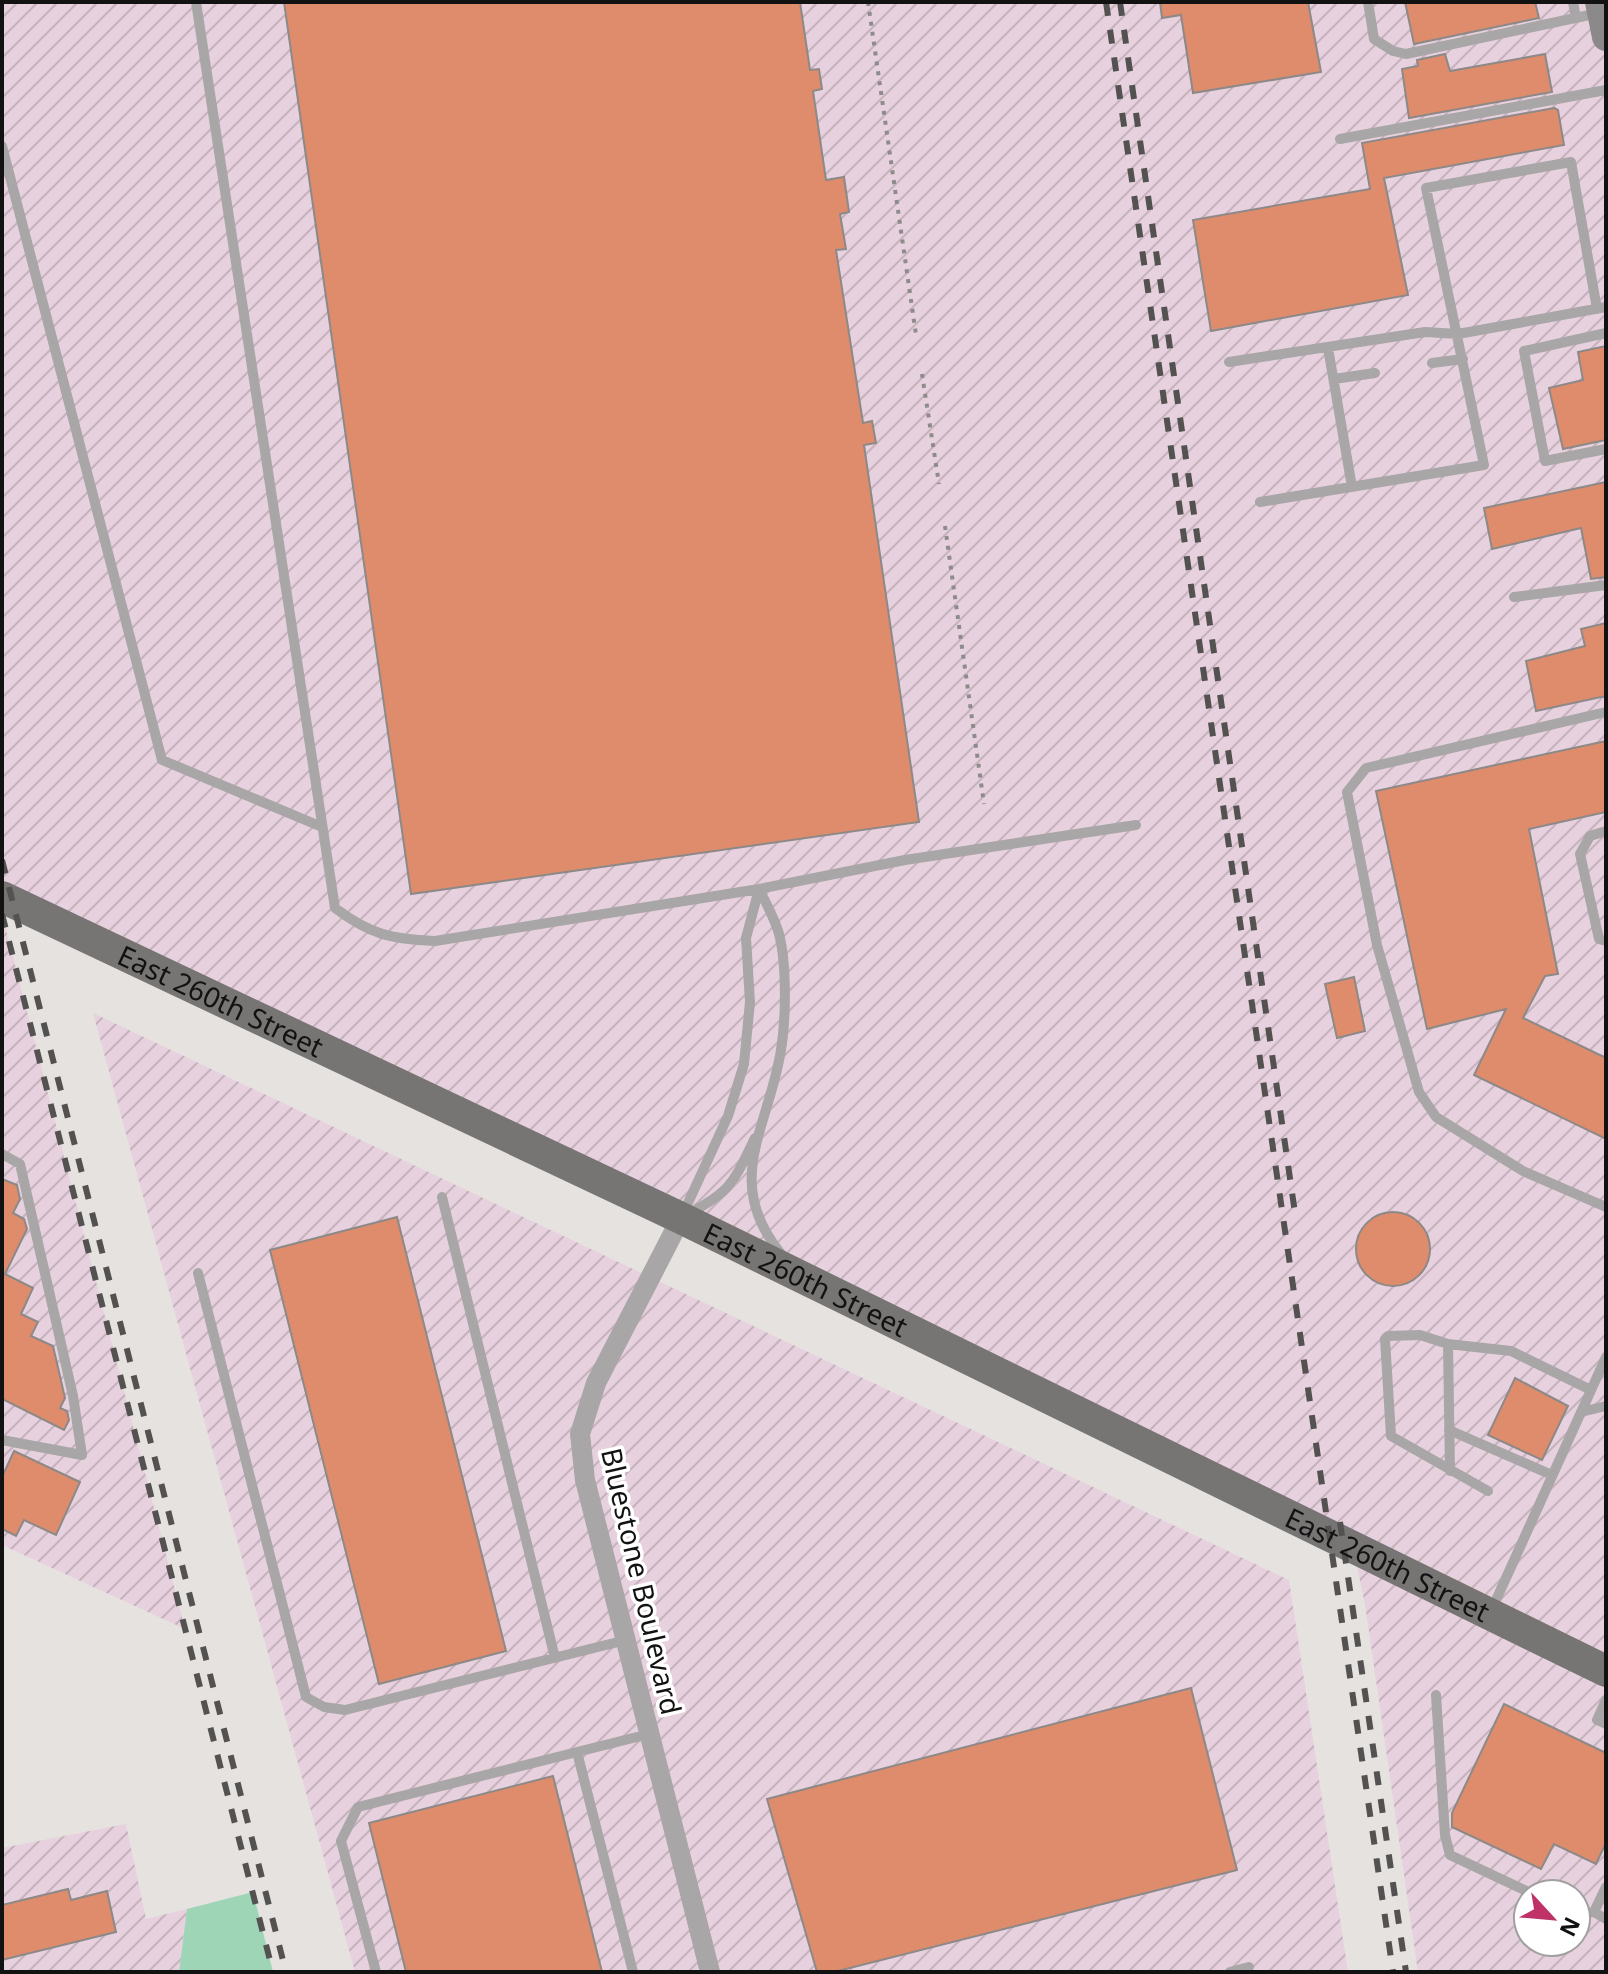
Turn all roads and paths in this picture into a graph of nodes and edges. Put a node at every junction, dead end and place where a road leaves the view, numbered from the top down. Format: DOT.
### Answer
graph roads {
  1 [pos="196,2"];
  2 [pos="868,2"];
  3 [pos="1368,2"];
  4 [pos="1573,2"];
  5 [pos="1595,17"];
  6 [pos="1606,90"];
  7 [pos="1340,139"];
  8 [pos="2,146"];
  9 [pos="1602,308"];
  10 [pos="1606,333"];
  11 [pos="1458,334"];
  12 [pos="916,335"];
  13 [pos="1328,348"];
  14 [pos="1463,359"];
  15 [pos="1229,362"];
  16 [pos="1432,363"];
  17 [pos="1375,373"];
  18 [pos="922,374"];
  19 [pos="1334,379"];
  20 [pos="1606,449"];
  21 [pos="939,484"];
  22 [pos="1352,487"];
  23 [pos="1260,502"];
  24 [pos="945,526"];
  25 [pos="1606,585"];
  26 [pos="1514,597"];
  27 [pos="1606,712"];
  28 [pos="984,804"];
  29 [pos="1136,825"];
  30 [pos="322,827"];
  31 [pos="1606,831"];
  32 [pos="759,889"];
  33 [pos="2,897"];
  34 [pos="1606,941"];
  35 [pos="765,1118"];
  36 [pos="2,1154"];
  37 [pos="442,1197"];
  38 [pos="1606,1207"];
  39 [pos="681,1218"];
  40 [pos="198,1273"];
  41 [pos="799,1277"];
  42 [pos="1448,1344"];
  43 [pos="1606,1357"];
  44 [pos="1591,1390"];
  45 [pos="1606,1406"];
  46 [pos="1581,1412"];
  47 [pos="1449,1430"];
  48 [pos="2,1440"];
  49 [pos="1450,1471"];
  50 [pos="1552,1475"];
  51 [pos="1488,1491"];
  52 [pos="1489,1614"];
  53 [pos="626,1640"];
  54 [pos="555,1658"];
  55 [pos="1606,1671"];
  56 [pos="1436,1695"];
  57 [pos="1606,1700"];
  58 [pos="1606,1724"];
  59 [pos="649,1734"];
  60 [pos="577,1752"];
  61 [pos="1512,1884"];
  62 [pos="1606,1887"];
  63 [pos="1594,1912"];
  64 [pos="1606,1919"];
  65 [pos="1249,1967"];
  66 [pos="376,1972"];
  67 [pos="633,1972"];
  68 [pos="710,1972"];
  69 [pos="1230,1972"];
  1 -- 30 [label="lane"];
  2 -- 12 [label="path"];
  3 -- 5 [label="lane"];
  4 -- 5 [label="lane"];
  6 -- 7 [label="lane"];
  8 -- 30 [label="lane"];
  9 -- 11 [label="lane"];
  9 -- 11 [label="lane"];
  10 -- 20 [label="lane"];
  11 -- 13 [label="lane"];
  11 -- 14 [label="lane"];
  13 -- 15 [label="lane"];
  13 -- 19 [label="lane"];
  14 -- 16 [label="lane"];
  14 -- 22 [label="lane"];
  17 -- 19 [label="lane"];
  18 -- 21 [label="path"];
  19 -- 22 [label="lane"];
  22 -- 23 [label="lane"];
  24 -- 28 [label="path"];
  25 -- 26 [label="lane"];
  27 -- 38 [label="lane"];
  29 -- 32 [label="lane"];
  30 -- 32 [label="lane"];
  31 -- 34 [label="lane"];
  32 -- 35 [label="lane"];
  32 -- 39 [label="lane"];
  33 -- 39 [label="main road, East 260th Street"];
  35 -- 39 [label="lane"];
  35 -- 41 [label="lane"];
  36 -- 48 [label="lane"];
  37 -- 54 [label="lane"];
  39 -- 41 [label="main road, East 260th Street"];
  39 -- 53 [label="street, Bluestone Boulevard"];
  40 -- 54 [label="lane"];
  41 -- 52 [label="main road, East 260th Street"];
  42 -- 44 [label="lane"];
  42 -- 47 [label="lane"];
  42 -- 49 [label="lane"];
  43 -- 44 [label="lane"];
  44 -- 46 [label="lane"];
  45 -- 46 [label="lane"];
  46 -- 50 [label="lane"];
  47 -- 49 [label="lane"];
  47 -- 50 [label="lane"];
  49 -- 51 [label="lane"];
  50 -- 52 [label="lane"];
  52 -- 55 [label="main road, East 260th Street"];
  53 -- 54 [label="lane"];
  53 -- 59 [label="street, Bluestone Boulevard"];
  56 -- 61 [label="lane"];
  57 -- 58 [label="lane"];
  59 -- 60 [label="lane"];
  59 -- 68 [label="street, Bluestone Boulevard"];
  60 -- 66 [label="lane"];
  60 -- 67 [label="lane"];
  62 -- 63 [label="lane"];
  63 -- 64 [label="lane"];
  65 -- 69 [label="lane"];
}
